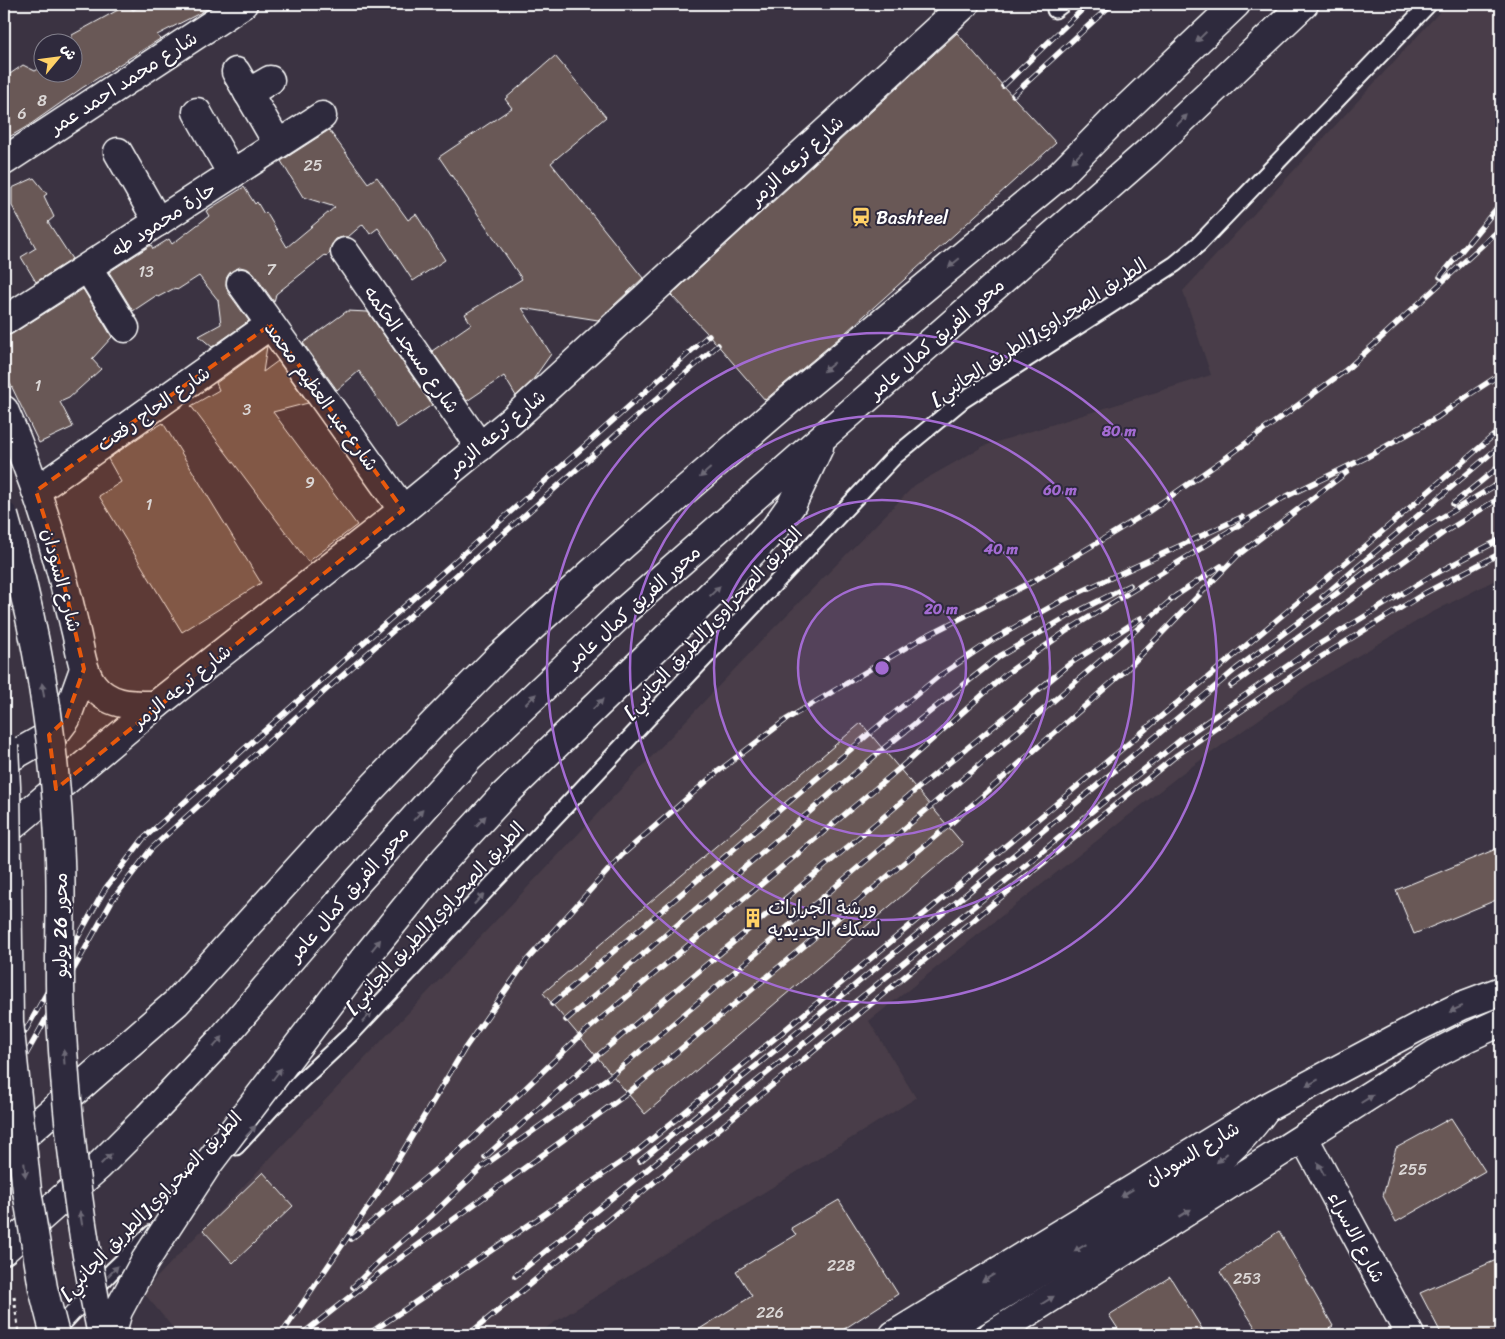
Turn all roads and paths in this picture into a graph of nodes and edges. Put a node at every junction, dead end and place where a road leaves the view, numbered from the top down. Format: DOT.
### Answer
graph roads {
  1 [pos="243,4"];
  2 [pos="965,4"];
  3 [pos="1236,4"];
  4 [pos="1304,4"];
  5 [pos="1429,4"];
  6 [pos="251,82"];
  7 [pos="197,112"];
  8 [pos="322,116"];
  9 [pos="278,144"];
  10 [pos="118,152"];
  11 [pos="4,160"];
  12 [pos="232,174"];
  13 [pos="158,222"];
  14 [pos="345,252"];
  15 [pos="88,268"];
  16 [pos="241,283"];
  17 [pos="4,321"];
  18 [pos="270,325"];
  19 [pos="126,328"];
  20 [pos="4,410"];
  21 [pos="825,435"];
  22 [pos="480,447"];
  23 [pos="36,491"];
  24 [pos="403,510"];
  25 [pos="4,516"];
  26 [pos="84,669"];
  27 [pos="156,705"];
  28 [pos="4,746"];
  29 [pos="4,761"];
  30 [pos="4,833"];
  31 [pos="6,901"];
  32 [pos="1501,991"];
  33 [pos="1501,1022"];
  34 [pos="1266,1108"];
  35 [pos="1304,1138"];
  36 [pos="4,1153"];
  37 [pos="4,1250"];
  38 [pos="13,1287"];
  39 [pos="58,1330"];
  40 [pos="20,1335"];
  41 [pos="102,1335"];
  42 [pos="111,1335"];
  43 [pos="894,1335"];
  44 [pos="934,1335"];
  45 [pos="992,1335"];
  46 [pos="1410,1335"];
  1 -- 11 [label="main road, شارع محمد احمد عمر"];
  2 -- 22 [label="main road, شارع ترعه الزمر"];
  3 -- 36 [label="main road, one-way"];
  21 -- 4 [label="main road, محور الفريق كمال عامر, one-way"];
  39 -- 5 [label="lane, الطريق الصحراوي[الطريق الجانبي], one-way"];
  6 -- 9 [label="main road"];
  7 -- 12 [label="main road"];
  8 -- 9 [label="main road, حارة محمود طه"];
  9 -- 12 [label="main road, حارة محمود طه"];
  10 -- 13 [label="main road"];
  12 -- 13 [label="main road, حارة محمود طه"];
  13 -- 15 [label="main road, حارة محمود طه"];
  14 -- 22 [label="main road, شارع مسجد الحكمه"];
  15 -- 17 [label="main road, حارة محمود طه"];
  15 -- 19 [label="main road"];
  16 -- 18 [label="main road, شارع عبد العظيم محمد"];
  18 -- 23 [label="main road, شارع الحاج رفعت"];
  18 -- 24 [label="main road, شارع عبد العظيم محمد"];
  20 -- 23 [label="main road, شارع السودان"];
  37 -- 21 [label="main road, محور الفريق كمال عامر, one-way"];
  42 -- 21 [label="main road, one-way, bridge"];
  22 -- 24 [label="main road, شارع ترعه الزمر"];
  23 -- 26 [label="main road, شارع السودان"];
  24 -- 27 [label="main road, شارع ترعه الزمر"];
  41 -- 25 [label="main road, محور 26 يوليو, one-way, bridge"];
  26 -- 27 [label="main road, شارع السودان"];
  26 -- 29 [label="main road"];
  27 -- 30 [label="main road, شارع ترعه الزمر"];
  28 -- 31 [label="main road, bridge"];
  31 -- 39 [label="main road, one-way, bridge"];
  32 -- 34 [label="main road, شارع السودان, one-way"];
  35 -- 33 [label="main road, one-way"];
  34 -- 43 [label="main road, شارع السودان, one-way"];
  34 -- 44 [label="main road, one-way"];
  45 -- 35 [label="main road, one-way"];
  46 -- 35 [label="main road, شارع الاسراء, one-way"];
  38 -- 40 [label="path"];
}
